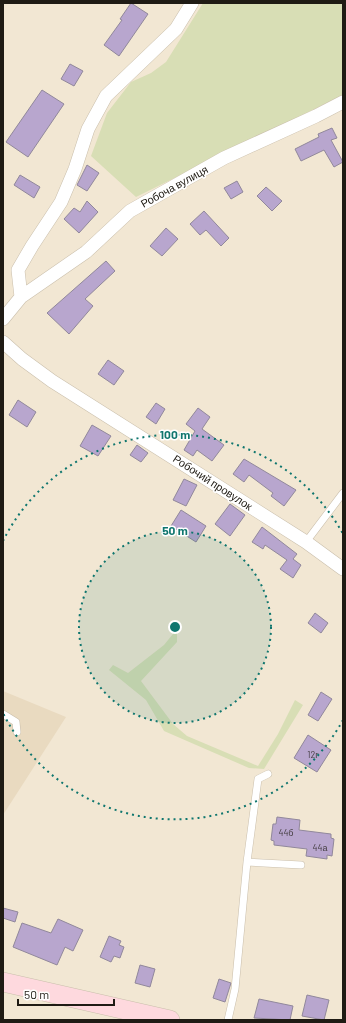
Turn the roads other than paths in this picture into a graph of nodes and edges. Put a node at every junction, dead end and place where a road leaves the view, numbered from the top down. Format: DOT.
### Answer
graph roads {
  1 [pos="192,3"];
  2 [pos="343,102"];
  3 [pos="21,297"];
  4 [pos="3,319"];
  5 [pos="3,342"];
  6 [pos="343,493"];
  7 [pos="306,542"];
  8 [pos="343,569"];
  9 [pos="3,714"];
  10 [pos="17,732"];
  11 [pos="268,774"];
  12 [pos="247,862"];
  13 [pos="301,865"];
  14 [pos="3,982"];
  15 [pos="170,1020"];
  16 [pos="228,1020"];
  1 -- 3 [label="street"];
  2 -- 3 [label="street, Робоча вулиця"];
  3 -- 4 [label="street, Робоча вулиця"];
  5 -- 7 [label="street, Робочий провулок"];
  6 -- 7 [label="lane"];
  7 -- 8 [label="street, Робочий провулок"];
  9 -- 10 [label="lane"];
  11 -- 12 [label="lane"];
  12 -- 13 [label="lane"];
  12 -- 16 [label="lane"];
  14 -- 15 [label="main road"];
}
